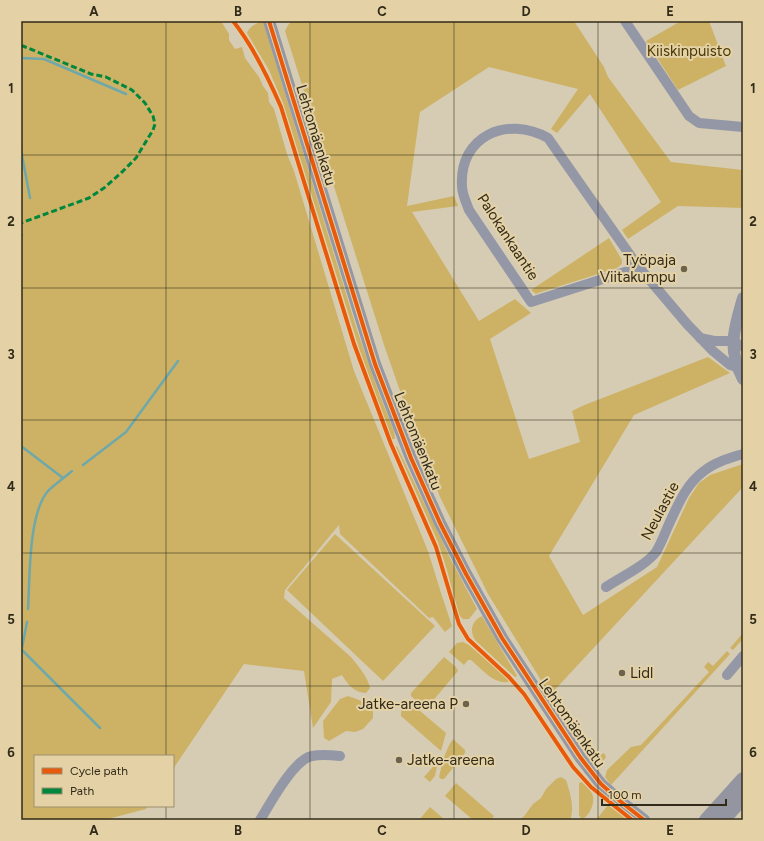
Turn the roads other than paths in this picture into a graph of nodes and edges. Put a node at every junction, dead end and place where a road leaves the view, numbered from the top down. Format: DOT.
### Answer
graph roads {
  1 [pos="269,21"];
  2 [pos="625,21"];
  3 [pos="743,127"];
  4 [pos="637,265"];
  5 [pos="743,298"];
  6 [pos="700,338"];
  7 [pos="738,344"];
  8 [pos="740,366"];
  9 [pos="743,379"];
  10 [pos="743,454"];
  11 [pos="606,587"];
  12 [pos="743,656"];
  13 [pos="727,675"];
  14 [pos="340,756"];
  15 [pos="743,779"];
  16 [pos="743,798"];
  17 [pos="260,820"];
  18 [pos="644,820"];
  19 [pos="706,820"];
  20 [pos="723,820"];
  1 -- 18 [label="street, Lehtomäenkatu"];
  2 -- 3 [label="street"];
  4 -- 4 [label="street, Palokankaantie"];
  4 -- 6 [label="street, Palokankaantie"];
  5 -- 7 [label="street"];
  6 -- 7 [label="street"];
  6 -- 8 [label="street, Palokankaantie"];
  7 -- 8 [label="street"];
  8 -- 9 [label="street"];
  10 -- 11 [label="street, Neulastie"];
  12 -- 13 [label="street"];
  14 -- 17 [label="street"];
  15 -- 19 [label="main road"];
  16 -- 20 [label="main road"];
}
